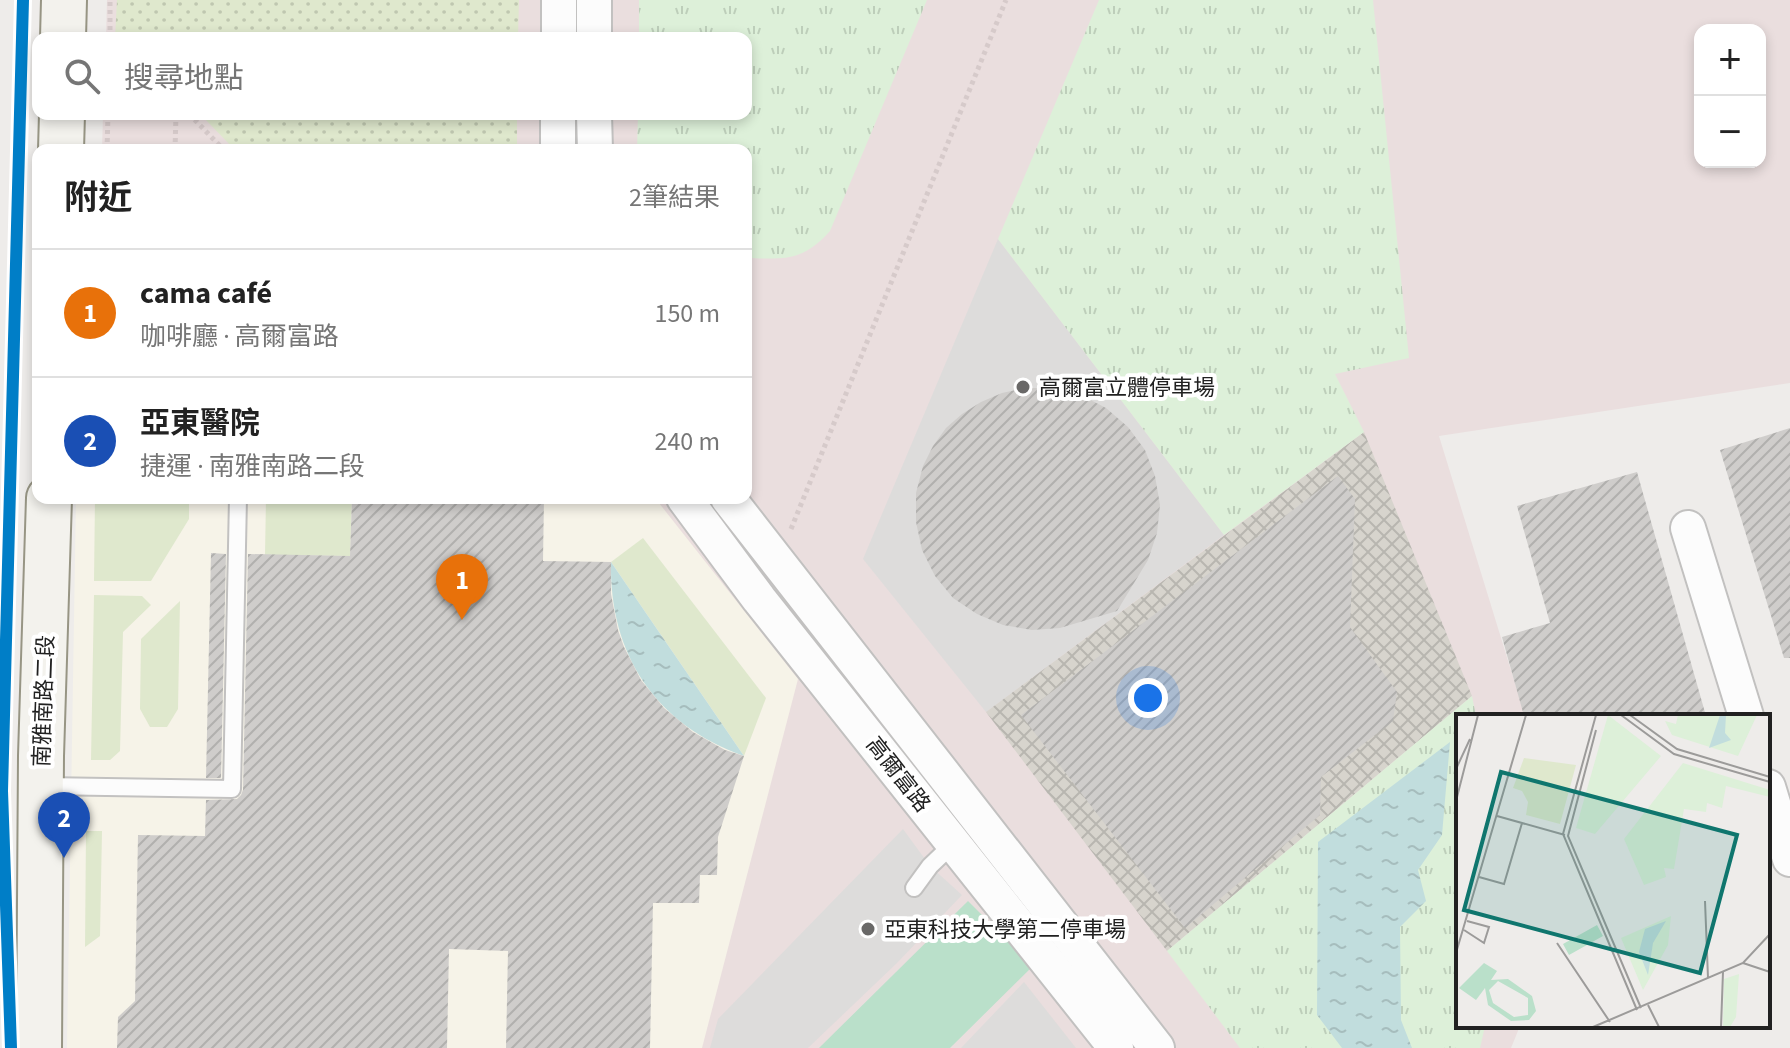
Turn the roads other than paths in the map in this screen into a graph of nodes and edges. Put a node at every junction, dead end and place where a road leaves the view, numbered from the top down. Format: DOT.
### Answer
graph roads {
  1 [pos="64,0"];
  2 [pos="559,0"];
  3 [pos="594,0"];
  4 [pos="63,32"];
  5 [pos="559,32"];
  6 [pos="594,32"];
  7 [pos="62,120"];
  8 [pos="558,120"];
  9 [pos="594,120"];
  10 [pos="61,144"];
  11 [pos="558,144"];
  12 [pos="595,144"];
  13 [pos="49,504"];
  14 [pos="238,504"];
  15 [pos="688,504"];
  16 [pos="733,504"];
  17 [pos="1688,528"];
  18 [pos="1745,714"];
  19 [pos="41,785"];
  20 [pos="1770,794"];
  21 [pos="954,843"];
  22 [pos="1790,859"];
  23 [pos="914,888"];
  24 [pos="39,1048"];
  25 [pos="1116,1048"];
  26 [pos="1157,1048"];
  1 -- 4 [label="street"];
  2 -- 5 [label="street"];
  3 -- 6 [label="street"];
  7 -- 10 [label="street"];
  8 -- 11 [label="street"];
  9 -- 12 [label="street"];
  13 -- 19 [label="street, 南雅南路二段"];
  14 -- 19 [label="lane"];
  15 -- 21 [label="street, 高爾富路"];
  16 -- 26 [label="street, 高爾富路"];
  17 -- 18 [label="street"];
  19 -- 24 [label="street, 南雅南路二段"];
  20 -- 22 [label="street"];
  21 -- 23 [label="lane"];
  21 -- 25 [label="street, 高爾富路"];
}
